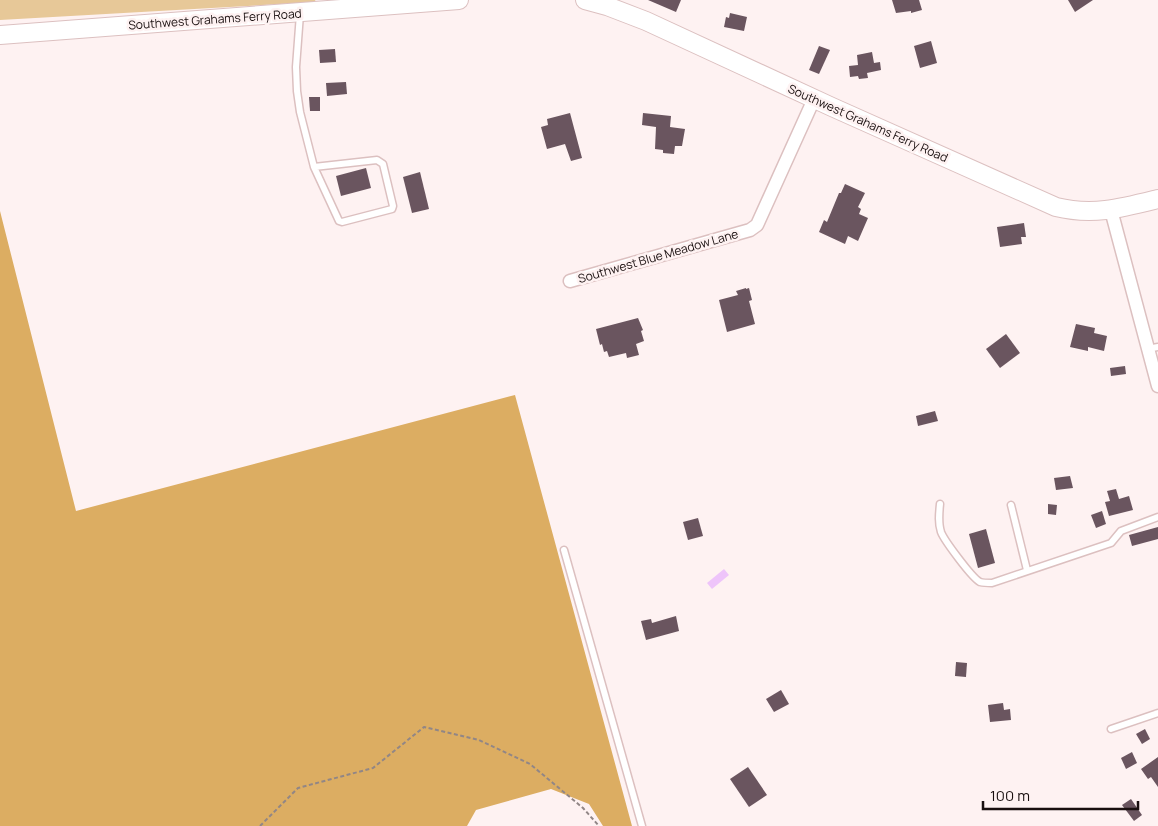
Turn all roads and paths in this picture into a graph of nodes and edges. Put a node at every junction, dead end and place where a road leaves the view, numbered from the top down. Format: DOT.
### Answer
graph roads {
  1 [pos="460,0"];
  2 [pos="588,0"];
  3 [pos="322,5"];
  4 [pos="300,13"];
  5 [pos="0,35"];
  6 [pos="814,99"];
  7 [pos="314,167"];
  8 [pos="1158,199"];
  9 [pos="1111,210"];
  10 [pos="570,281"];
  11 [pos="1153,348"];
  12 [pos="1158,386"];
  13 [pos="940,504"];
  14 [pos="1011,505"];
  15 [pos="1158,517"];
  16 [pos="564,550"];
  17 [pos="1027,570"];
  18 [pos="1158,713"];
  19 [pos="1111,728"];
  20 [pos="260,826"];
  21 [pos="599,826"];
  22 [pos="642,826"];
  1 -- 3 [label="main road, Southwest Grahams Ferry Road"];
  2 -- 6 [label="main road, Southwest Grahams Ferry Road"];
  3 -- 4 [label="main road, Southwest Grahams Ferry Road"];
  4 -- 5 [label="main road, Southwest Grahams Ferry Road"];
  4 -- 7 [label="lane"];
  6 -- 9 [label="main road, Southwest Grahams Ferry Road"];
  6 -- 10 [label="street, Southwest Blue Meadow Lane"];
  7 -- 7 [label="lane"];
  8 -- 9 [label="main road, Southwest Grahams Ferry Road"];
  9 -- 11 [label="street"];
  11 -- 12 [label="street"];
  13 -- 17 [label="lane"];
  14 -- 17 [label="lane"];
  15 -- 17 [label="lane"];
  16 -- 22 [label="lane"];
  18 -- 19 [label="lane"];
  20 -- 21 [label="path"];
}
